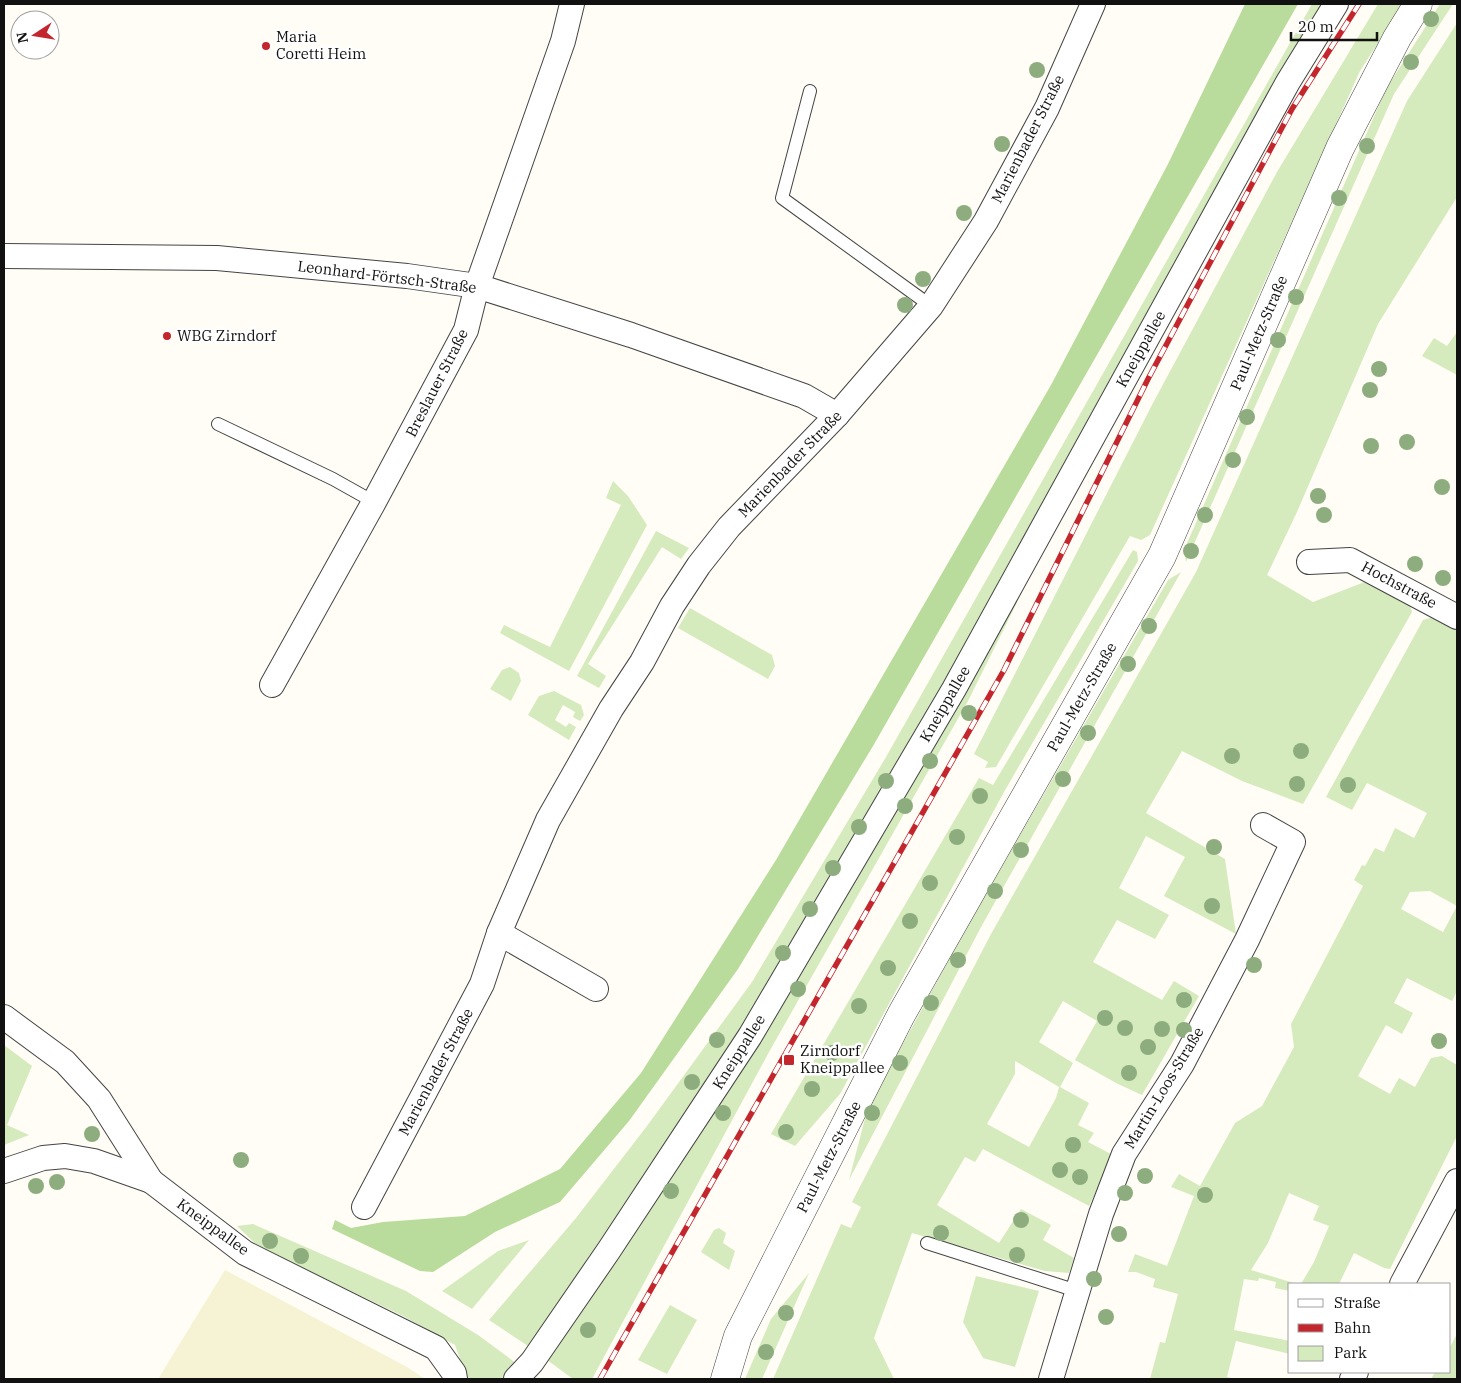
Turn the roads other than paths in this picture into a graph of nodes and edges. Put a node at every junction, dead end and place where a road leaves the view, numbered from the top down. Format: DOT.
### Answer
graph roads {
  1 [pos="572,4"];
  2 [pos="1093,4"];
  3 [pos="1336,4"];
  4 [pos="1418,4"];
  5 [pos="810,91"];
  6 [pos="4,256"];
  7 [pos="477,286"];
  8 [pos="931,306"];
  9 [pos="837,415"];
  10 [pos="218,424"];
  11 [pos="374,502"];
  12 [pos="1309,562"];
  13 [pos="1457,617"];
  14 [pos="272,684"];
  15 [pos="1262,825"];
  16 [pos="499,933"];
  17 [pos="596,989"];
  18 [pos="4,1017"];
  19 [pos="4,1171"];
  20 [pos="1457,1181"];
  21 [pos="152,1182"];
  22 [pos="364,1207"];
  23 [pos="928,1243"];
  24 [pos="1403,1283"];
  25 [pos="1077,1291"];
  26 [pos="455,1379"];
  27 [pos="516,1379"];
  28 [pos="725,1379"];
  29 [pos="1051,1379"];
  1 -- 7 [label="street, Breslauer Straße"];
  2 -- 8 [label="street, Marienbader Straße"];
  3 -- 27 [label="street, Kneippallee"];
  4 -- 28 [label="street, Paul-Metz-Straße"];
  5 -- 8 [label="lane"];
  6 -- 7 [label="street, Leonhard-Förtsch-Straße"];
  7 -- 9 [label="street, Leonhard-Förtsch-Straße"];
  7 -- 11 [label="street, Breslauer Straße"];
  8 -- 9 [label="street, Marienbader Straße"];
  9 -- 16 [label="street, Marienbader Straße"];
  10 -- 11 [label="lane"];
  11 -- 14 [label="street, Breslauer Straße"];
  12 -- 13 [label="street, Hochstraße"];
  15 -- 25 [label="street, Martin-Loos-Straße"];
  16 -- 17 [label="street"];
  16 -- 22 [label="street, Marienbader Straße"];
  18 -- 21 [label="street"];
  19 -- 21 [label="street, Kneippallee"];
  20 -- 24 [label="street"];
  21 -- 26 [label="street, Kneippallee"];
  23 -- 25 [label="lane"];
  25 -- 29 [label="street, Martin-Loos-Straße"];
}
